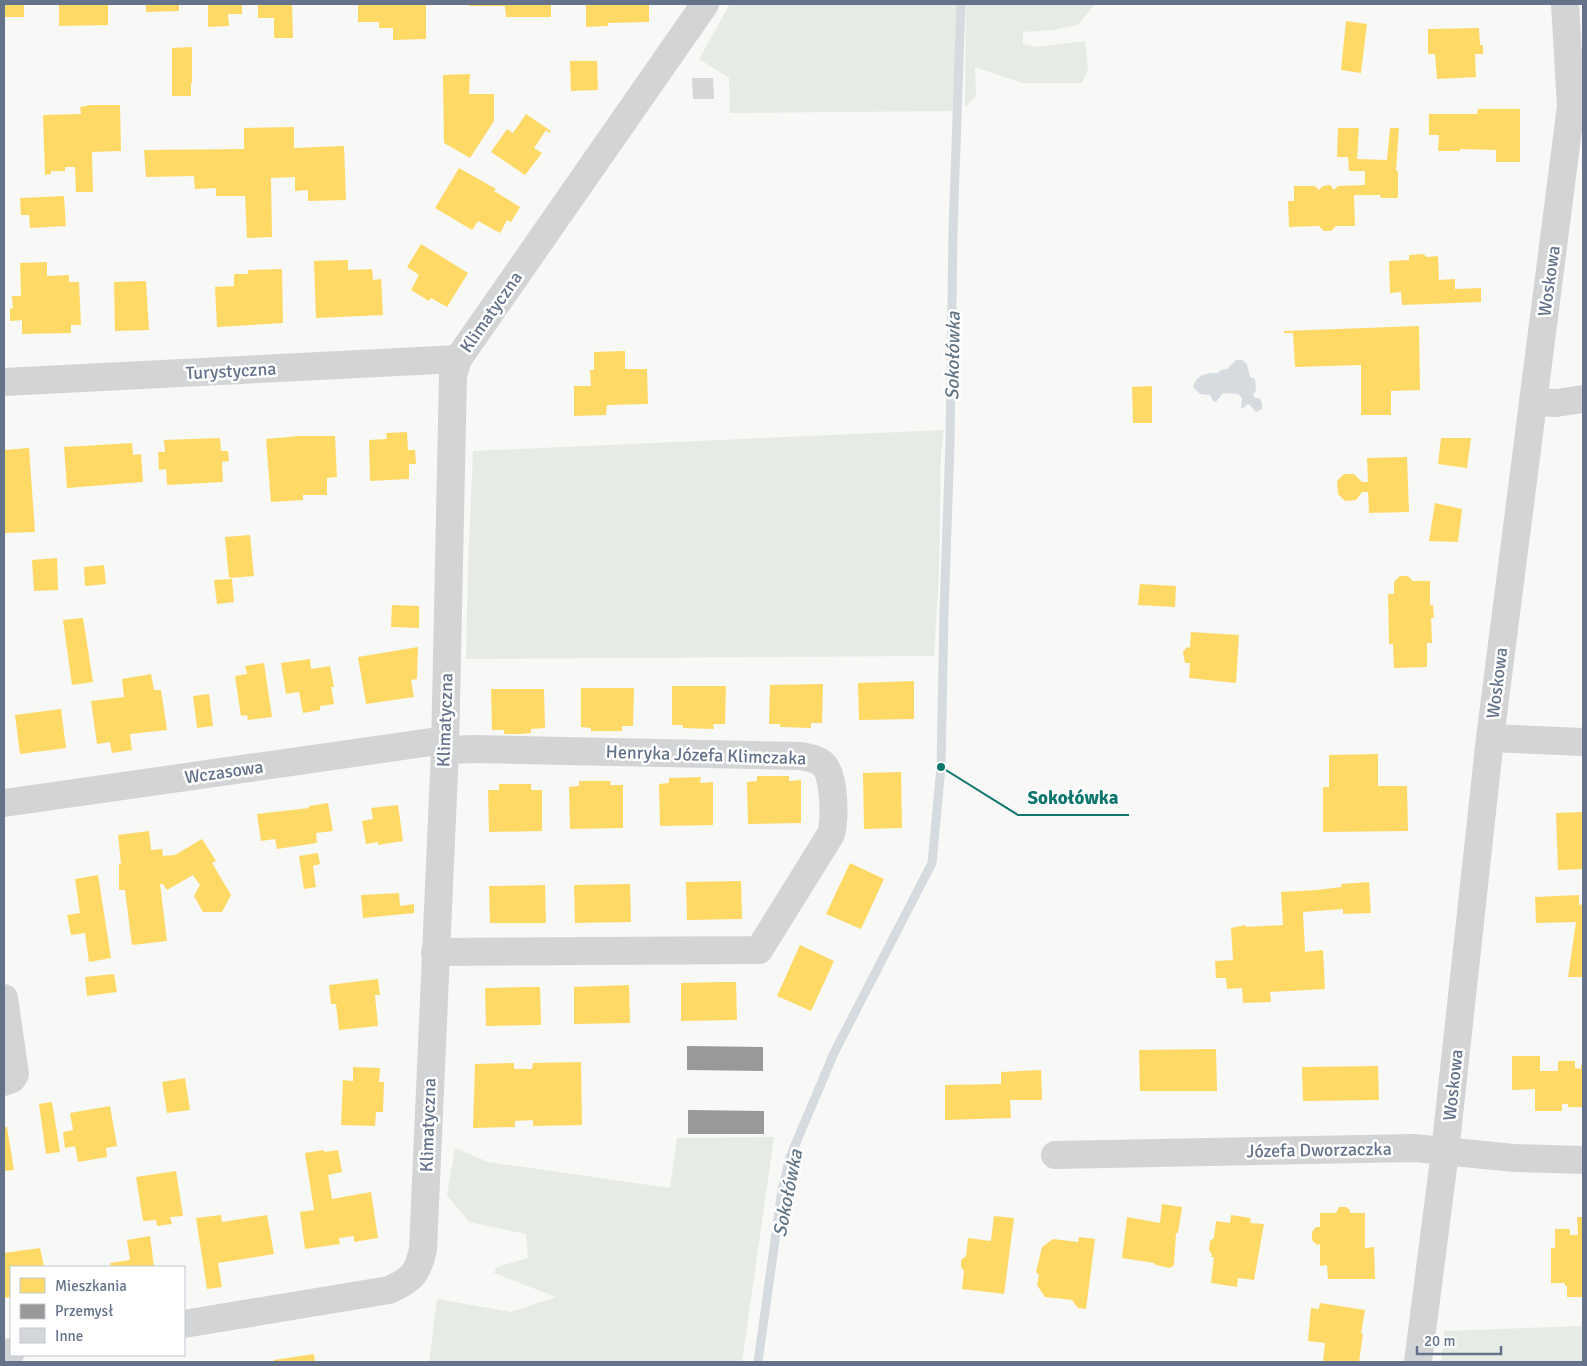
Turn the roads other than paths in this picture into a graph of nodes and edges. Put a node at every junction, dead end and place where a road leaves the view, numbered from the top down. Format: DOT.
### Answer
graph roads {
  1 [pos="705,4"];
  2 [pos="1565,4"];
  3 [pos="458,359"];
  4 [pos="4,382"];
  5 [pos="1583,399"];
  6 [pos="1533,402"];
  7 [pos="1490,738"];
  8 [pos="1583,742"];
  9 [pos="445,745"];
  10 [pos="4,804"];
  11 [pos="435,952"];
  12 [pos="4,998"];
  13 [pos="4,1082"];
  14 [pos="1445,1152"];
  15 [pos="1055,1155"];
  16 [pos="1583,1160"];
  17 [pos="185,1324"];
  18 [pos="1418,1362"];
  1 -- 3 [label="street, Klimatyczna"];
  2 -- 6 [label="street, Woskowa"];
  3 -- 4 [label="street, Turystyczna"];
  3 -- 9 [label="street, Klimatyczna"];
  5 -- 6 [label="street"];
  6 -- 7 [label="street, Woskowa"];
  7 -- 8 [label="street"];
  7 -- 14 [label="street, Woskowa"];
  9 -- 10 [label="street, Wczasowa"];
  9 -- 11 [label="street, Klimatyczna"];
  9 -- 11 [label="street, Henryka Józefa Klimczaka"];
  11 -- 17 [label="street, Klimatyczna"];
  12 -- 13 [label="street"];
  14 -- 15 [label="street, Józefa Dworzaczka"];
  14 -- 16 [label="street, Józefa Dworzaczka"];
  14 -- 18 [label="street, Woskowa"];
}
